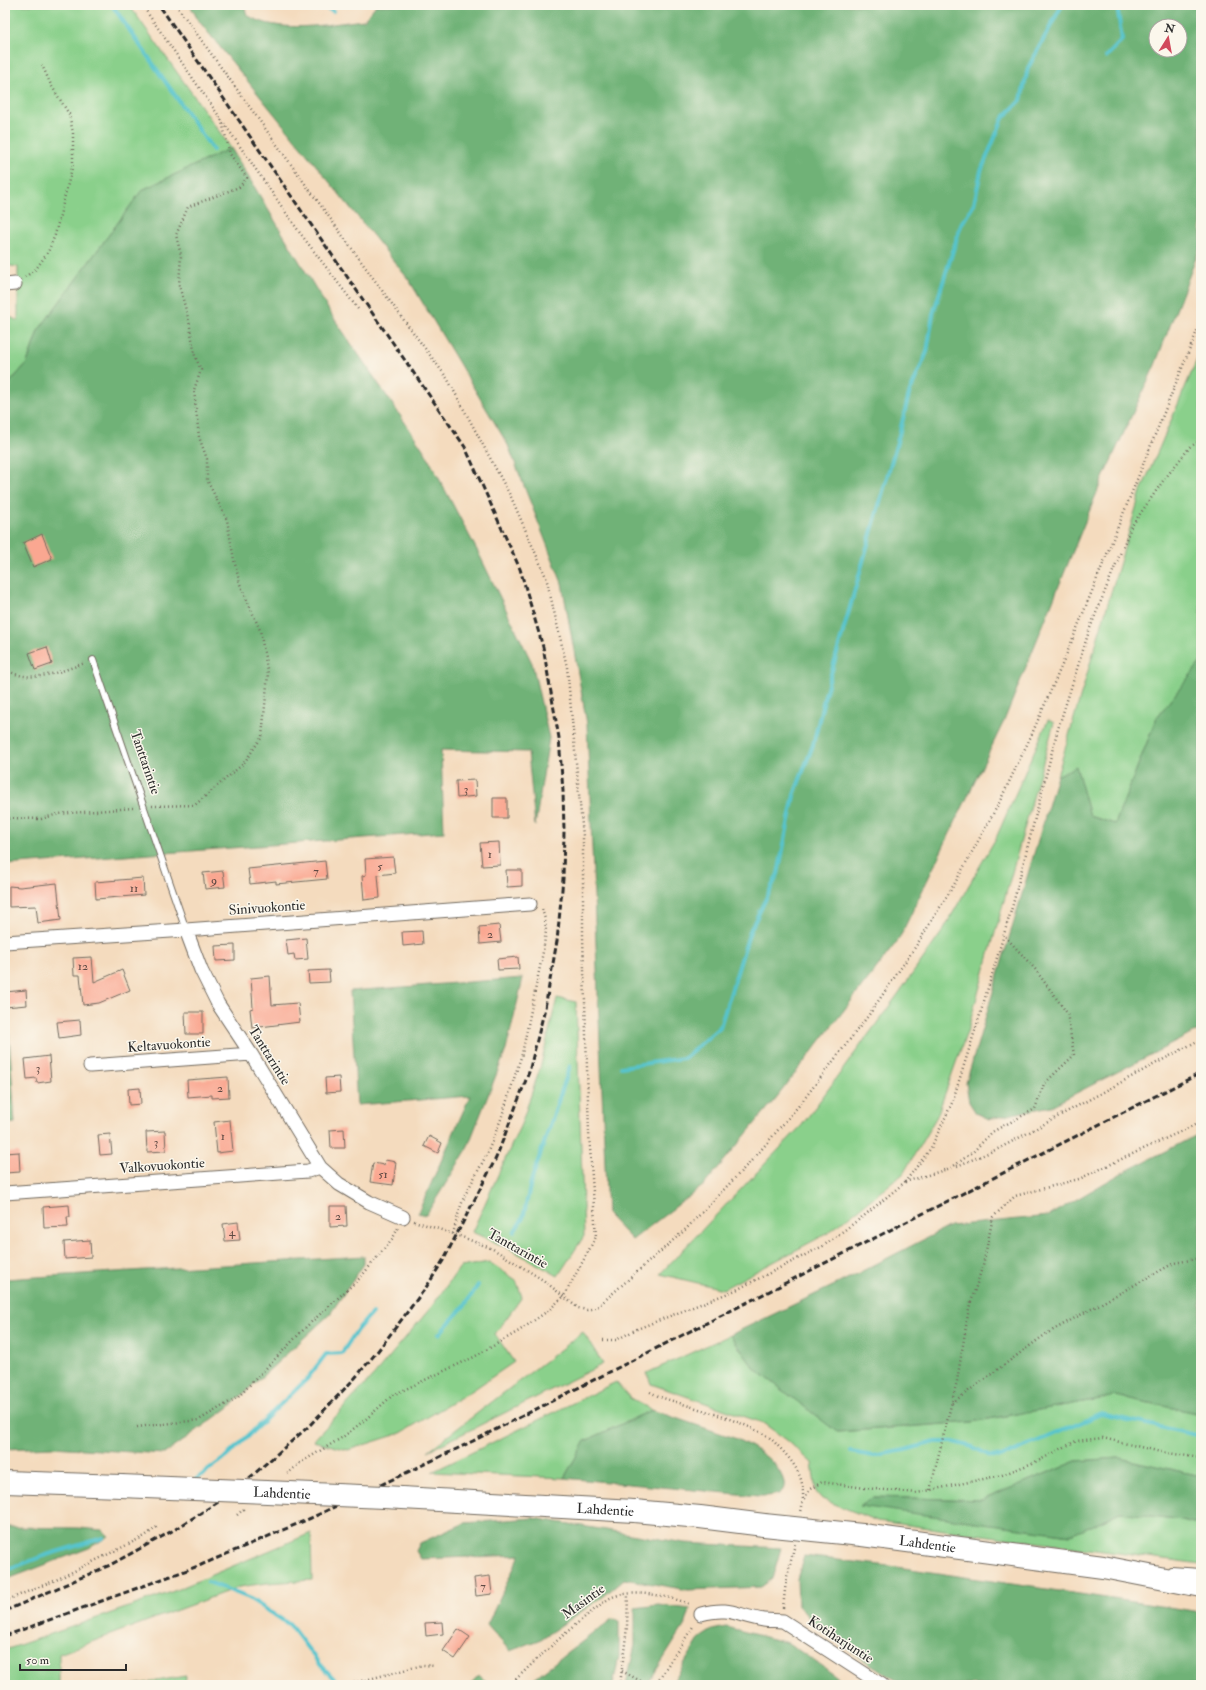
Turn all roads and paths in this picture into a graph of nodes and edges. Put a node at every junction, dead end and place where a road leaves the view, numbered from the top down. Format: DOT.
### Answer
graph roads {
  1 [pos="142,5"];
  2 [pos="176,5"];
  3 [pos="42,65"];
  4 [pos="221,118"];
  5 [pos="10,285"];
  6 [pos="358,309"];
  7 [pos="1201,321"];
  8 [pos="1201,440"];
  9 [pos="93,660"];
  10 [pos="5,669"];
  11 [pos="145,807"];
  12 [pos="5,818"];
  13 [pos="530,904"];
  14 [pos="186,930"];
  15 [pos="1004,935"];
  16 [pos="5,942"];
  17 [pos="1201,1039"];
  18 [pos="251,1054"];
  19 [pos="90,1066"];
  20 [pos="1201,1122"];
  21 [pos="320,1167"];
  22 [pos="951,1168"];
  23 [pos="905,1182"];
  24 [pos="5,1193"];
  25 [pos="402,1218"];
  26 [pos="453,1234"];
  27 [pos="1201,1258"];
  28 [pos="564,1296"];
  29 [pos="603,1340"];
  30 [pos="650,1392"];
  31 [pos="952,1403"];
  32 [pos="137,1427"];
  33 [pos="1201,1458"];
  34 [pos="283,1477"];
  35 [pos="5,1482"];
  36 [pos="930,1490"];
  37 [pos="248,1505"];
  38 [pos="237,1514"];
  39 [pos="157,1527"];
  40 [pos="794,1549"];
  41 [pos="1103,1567"];
  42 [pos="1149,1569"];
  43 [pos="1164,1570"];
  44 [pos="1201,1572"];
  45 [pos="1201,1586"];
  46 [pos="628,1594"];
  47 [pos="5,1601"];
  48 [pos="701,1614"];
  49 [pos="783,1621"];
  50 [pos="435,1666"];
  51 [pos="622,1671"];
  52 [pos="346,1685"];
  53 [pos="510,1685"];
  54 [pos="620,1685"];
  55 [pos="648,1685"];
  56 [pos="655,1685"];
  57 [pos="882,1685"];
  1 -- 4 [label="path"];
  2 -- 28 [label="path"];
  3 -- 5 [label="path"];
  4 -- 6 [label="path"];
  4 -- 11 [label="path"];
  7 -- 28 [label="path, Tanttarintie"];
  8 -- 15 [label="path"];
  9 -- 10 [label="path"];
  9 -- 11 [label="lane, Tanttarintie"];
  11 -- 12 [label="path"];
  11 -- 14 [label="lane, Tanttarintie"];
  13 -- 14 [label="street, Sinivuokontie"];
  13 -- 26 [label="path"];
  14 -- 16 [label="street, Sinivuokontie"];
  14 -- 18 [label="street, Tanttarintie"];
  15 -- 22 [label="path"];
  15 -- 23 [label="path"];
  17 -- 22 [label="path"];
  18 -- 19 [label="street, Keltavuokontie"];
  18 -- 21 [label="street, Tanttarintie"];
  20 -- 31 [label="path"];
  21 -- 24 [label="street, Valkovuokontie"];
  21 -- 25 [label="street, Tanttarintie"];
  22 -- 23 [label="path"];
  23 -- 29 [label="path"];
  25 -- 26 [label="path, Tanttarintie"];
  25 -- 32 [label="path"];
  26 -- 28 [label="path, Tanttarintie"];
  27 -- 31 [label="path"];
  28 -- 34 [label="path"];
  30 -- 36 [label="path"];
  31 -- 36 [label="path"];
  33 -- 36 [label="path"];
  35 -- 41 [label="highway, Lahdentie, bridge"];
  37 -- 38 [label="path"];
  39 -- 47 [label="path"];
  40 -- 49 [label="path"];
  41 -- 42 [label="lane"];
  41 -- 45 [label="highway, Lahdentie"];
  43 -- 44 [label="lane"];
  46 -- 48 [label="path, Masintie"];
  46 -- 51 [label="path"];
  46 -- 53 [label="path, Masintie"];
  48 -- 49 [label="street"];
  48 -- 56 [label="path"];
  49 -- 57 [label="street, Kotiharjuntie"];
  50 -- 52 [label="path"];
  51 -- 54 [label="path"];
  51 -- 55 [label="path"];
}
